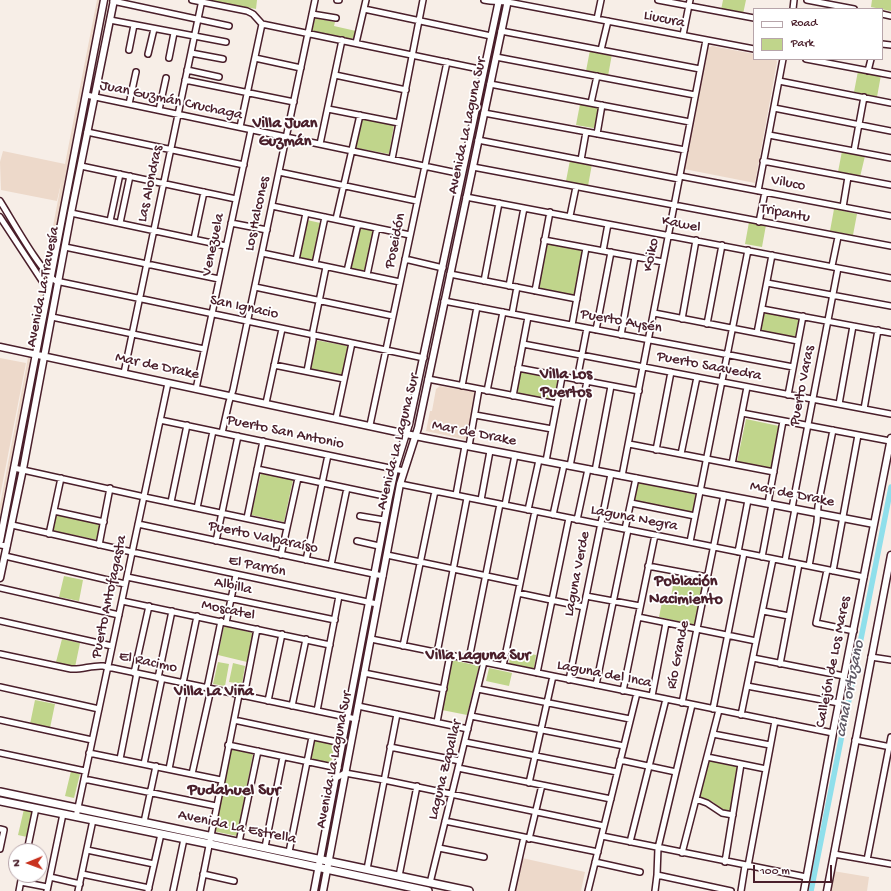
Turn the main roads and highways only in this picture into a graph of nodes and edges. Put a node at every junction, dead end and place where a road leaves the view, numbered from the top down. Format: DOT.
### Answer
graph roads {
  1 [pos="0,792"];
  2 [pos="0,801"];
  3 [pos="403,888"];
  4 [pos="428,891"];
  5 [pos="469,891"];
  1 -- 5 [label="main road, Avenida La Estrella"];
  2 -- 3 [label="main road, Avenida La Estrella"];
  3 -- 4 [label="main road, Avenida La Estrella"];
}
